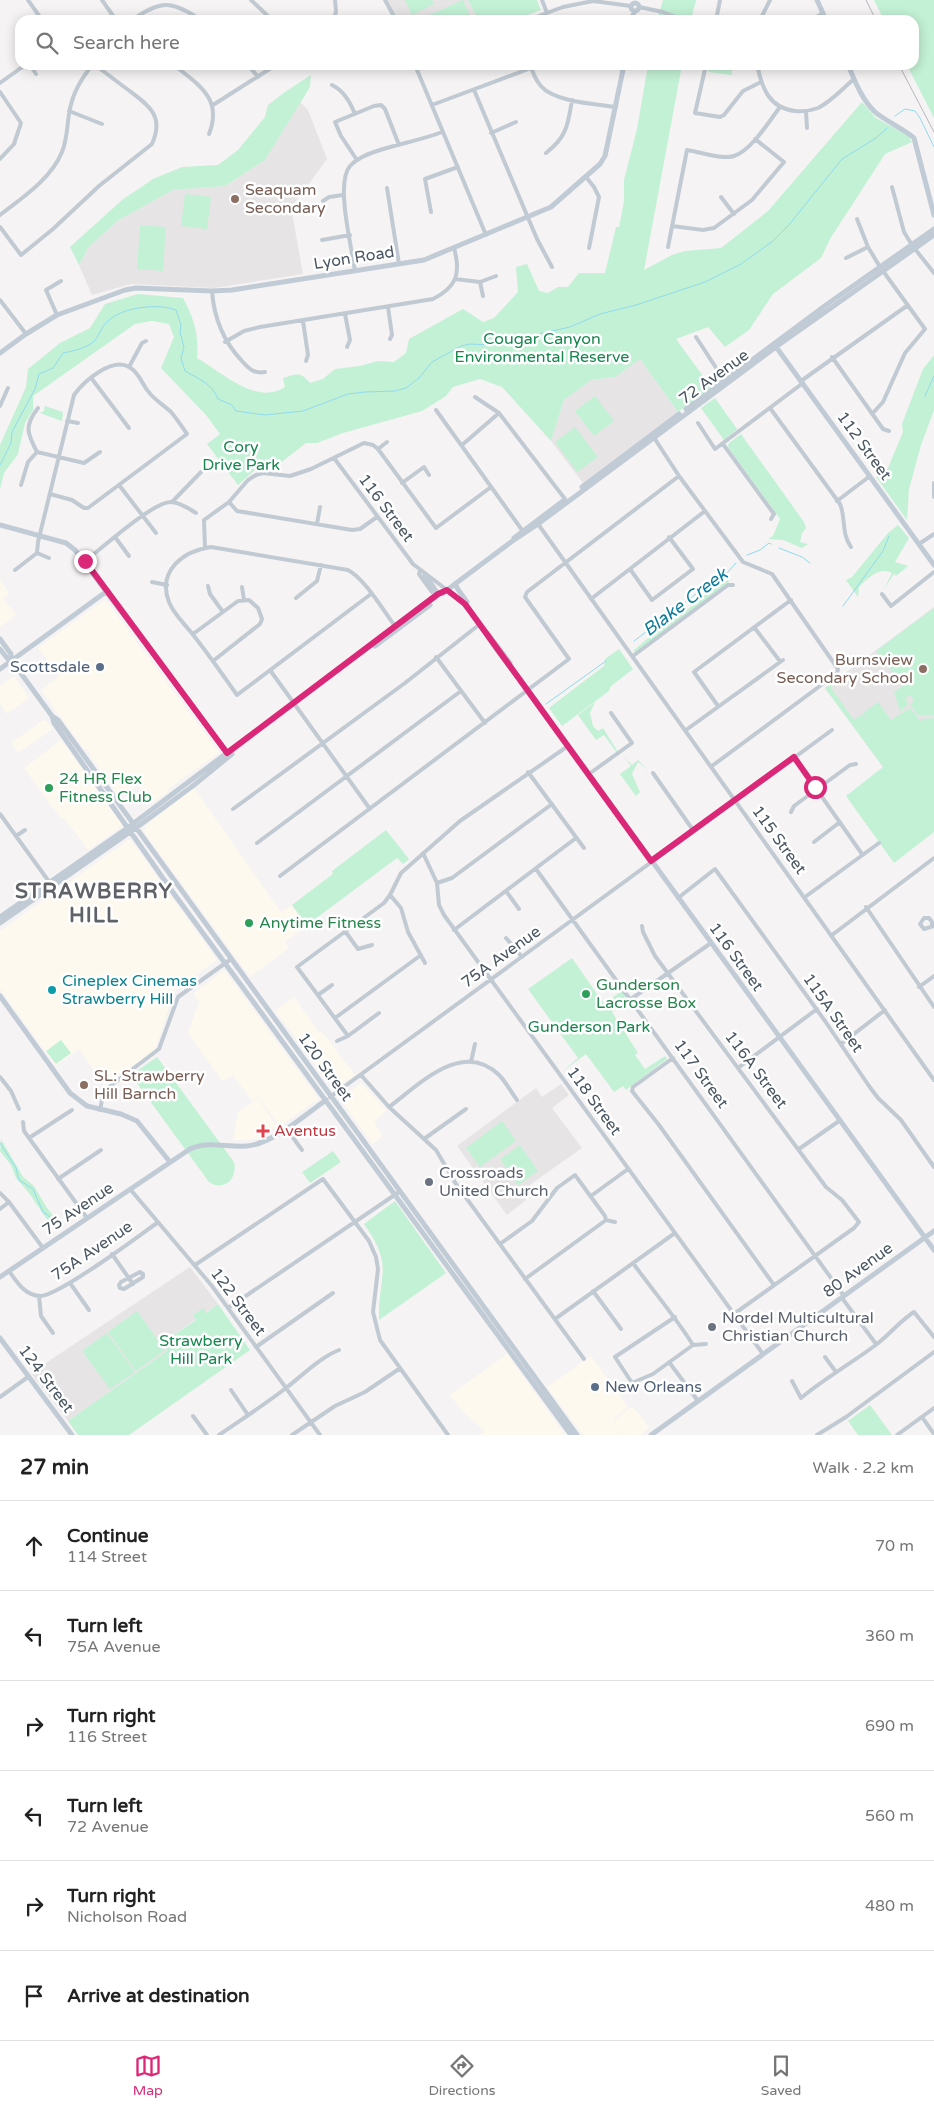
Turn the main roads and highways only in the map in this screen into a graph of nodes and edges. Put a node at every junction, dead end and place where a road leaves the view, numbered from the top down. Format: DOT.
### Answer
graph roads {
  1 [pos="817,0"];
  2 [pos="824,15"];
  3 [pos="623,70"];
  4 [pos="850,70"];
  5 [pos="934,215"];
  6 [pos="934,229"];
  7 [pos="934,235"];
  8 [pos="913,247"];
  9 [pos="775,345"];
  10 [pos="0,353"];
  11 [pos="653,436"];
  12 [pos="0,525"];
  13 [pos="511,542"];
  14 [pos="934,565"];
  15 [pos="426,575"];
  16 [pos="456,583"];
  17 [pos="107,591"];
  18 [pos="442,593"];
  19 [pos="473,615"];
  20 [pos="0,639"];
  21 [pos="0,649"];
  22 [pos="12,660"];
  23 [pos="0,669"];
  24 [pos="294,705"];
  25 [pos="52,716"];
  26 [pos="228,754"];
  27 [pos="189,781"];
  28 [pos="173,801"];
  29 [pos="135,825"];
  30 [pos="130,830"];
  31 [pos="51,885"];
  32 [pos="0,917"];
  33 [pos="0,923"];
  34 [pos="0,996"];
  35 [pos="261,1012"];
  36 [pos="280,1027"];
  37 [pos="276,1032"];
  38 [pos="296,1049"];
  39 [pos="328,1098"];
  40 [pos="170,1162"];
  41 [pos="398,1193"];
  42 [pos="934,1231"];
  43 [pos="925,1238"];
  44 [pos="934,1250"];
  45 [pos="453,1272"];
  46 [pos="0,1277"];
  47 [pos="467,1284"];
  48 [pos="503,1337"];
  49 [pos="0,1338"];
  50 [pos="72,1435"];
  51 [pos="571,1435"];
  52 [pos="577,1435"];
  53 [pos="651,1435"];
  1 -- 2 [label="main road"];
  3 -- 10 [label="main road, Lyon Road"];
  4 -- 5 [label="main road"];
  6 -- 8 [label="main road, 72 Avenue"];
  7 -- 8 [label="main road, 72 Avenue"];
  8 -- 9 [label="main road, 72 Avenue"];
  9 -- 11 [label="main road, 72 Avenue"];
  9 -- 11 [label="main road, 72 Avenue"];
  9 -- 14 [label="main road, 112 Street"];
  11 -- 13 [label="main road, 72 Avenue"];
  11 -- 13 [label="main road, 72 Avenue"];
  12 -- 17 [label="main road"];
  13 -- 16 [label="main road, 72 Avenue"];
  15 -- 18 [label="main road"];
  16 -- 18 [label="main road, 72 Avenue"];
  16 -- 19 [label="main road"];
  17 -- 22 [label="main road"];
  17 -- 26 [label="main road"];
  18 -- 19 [label="main road, 116 Street"];
  18 -- 24 [label="main road, 72 Avenue"];
  18 -- 24 [label="main road, 72 Avenue"];
  19 -- 43 [label="main road, 116 Street"];
  20 -- 22 [label="main road, 120 Street"];
  21 -- 22 [label="main road, 120 Street"];
  22 -- 23 [label="main road"];
  22 -- 25 [label="main road, 120 Street"];
  24 -- 26 [label="main road, 72 Avenue"];
  25 -- 29 [label="main road, 120 Street"];
  25 -- 30 [label="main road, 120 Street"];
  26 -- 27 [label="main road, 72 Avenue"];
  26 -- 28 [label="main road, 72 Avenue"];
  27 -- 28 [label="main road"];
  27 -- 29 [label="main road, 72 Avenue"];
  28 -- 29 [label="main road, 72 Avenue"];
  29 -- 30 [label="main road, 72 Avenue"];
  29 -- 36 [label="main road, 120 Street"];
  30 -- 31 [label="main road, 72 Avenue"];
  30 -- 35 [label="main road, 120 Street"];
  31 -- 32 [label="main road, 72 Avenue"];
  31 -- 33 [label="main road, 72 Avenue"];
  34 -- 40 [label="main road"];
  35 -- 36 [label="main road"];
  35 -- 37 [label="main road, 120 Street"];
  36 -- 38 [label="main road, 120 Street"];
  37 -- 38 [label="main road"];
  37 -- 39 [label="main road, 120 Street"];
  38 -- 39 [label="main road, 120 Street"];
  39 -- 40 [label="main road, 75A Avenue"];
  39 -- 41 [label="main road, 120 Street"];
  40 -- 46 [label="main road, 75 Avenue"];
  41 -- 45 [label="main road, 120 Street"];
  41 -- 47 [label="main road, 120 Street"];
  42 -- 43 [label="main road, 80 Avenue"];
  43 -- 44 [label="main road, 116 Street"];
  43 -- 53 [label="main road, 80 Avenue"];
  45 -- 47 [label="main road"];
  45 -- 48 [label="main road, 120 Street"];
  47 -- 48 [label="main road, 120 Street"];
  48 -- 51 [label="main road, 120 Street"];
  48 -- 52 [label="main road"];
  49 -- 50 [label="main road, 124 Street"];
}
